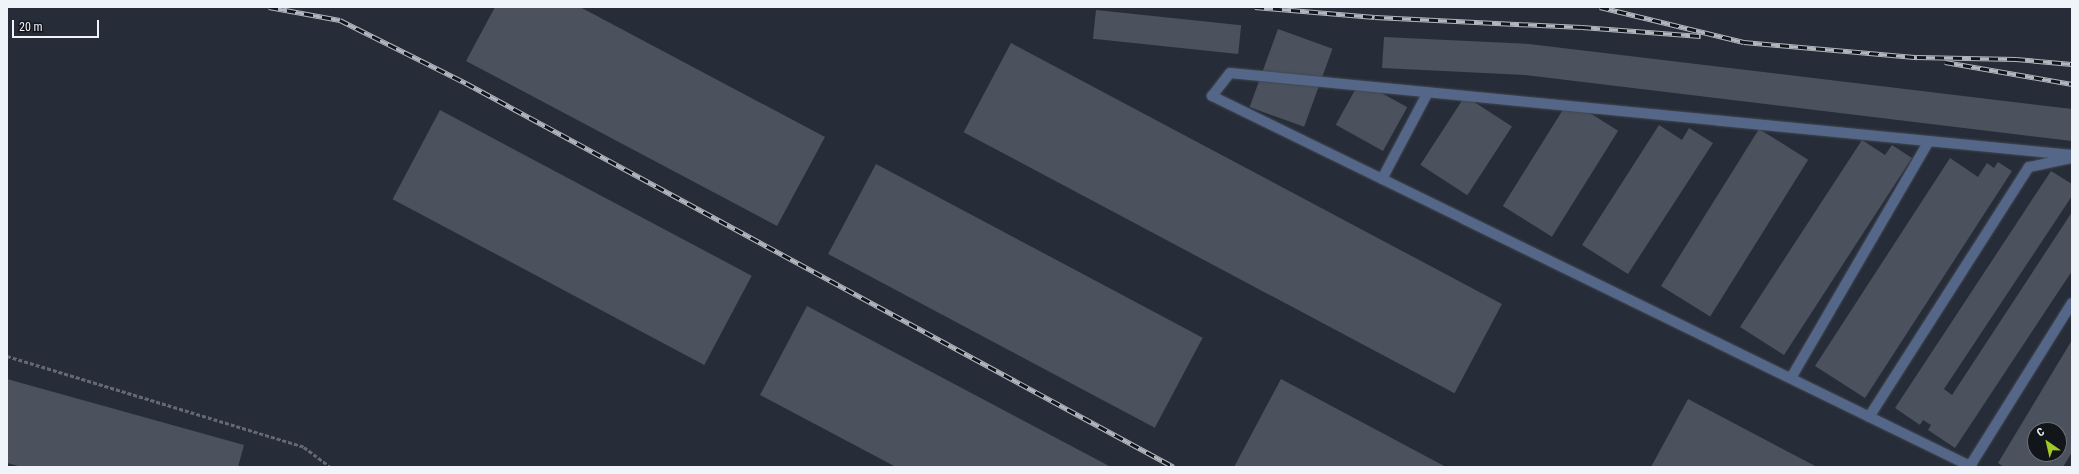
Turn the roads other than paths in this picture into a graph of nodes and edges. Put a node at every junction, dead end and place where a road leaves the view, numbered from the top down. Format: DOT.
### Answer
graph roads {
  1 [pos="1428,92"];
  2 [pos="1930,141"];
  3 [pos="2072,156"];
  4 [pos="1382,179"];
  5 [pos="2072,303"];
  6 [pos="1791,378"];
  7 [pos="1869,416"];
  8 [pos="1971,466"];
  1 -- 2 [label="lane"];
  1 -- 4 [label="lane"];
  1 -- 4 [label="lane"];
  2 -- 3 [label="lane"];
  2 -- 6 [label="lane"];
  3 -- 7 [label="lane"];
  4 -- 6 [label="lane"];
  5 -- 8 [label="lane"];
  6 -- 7 [label="lane"];
  7 -- 8 [label="lane"];
}
